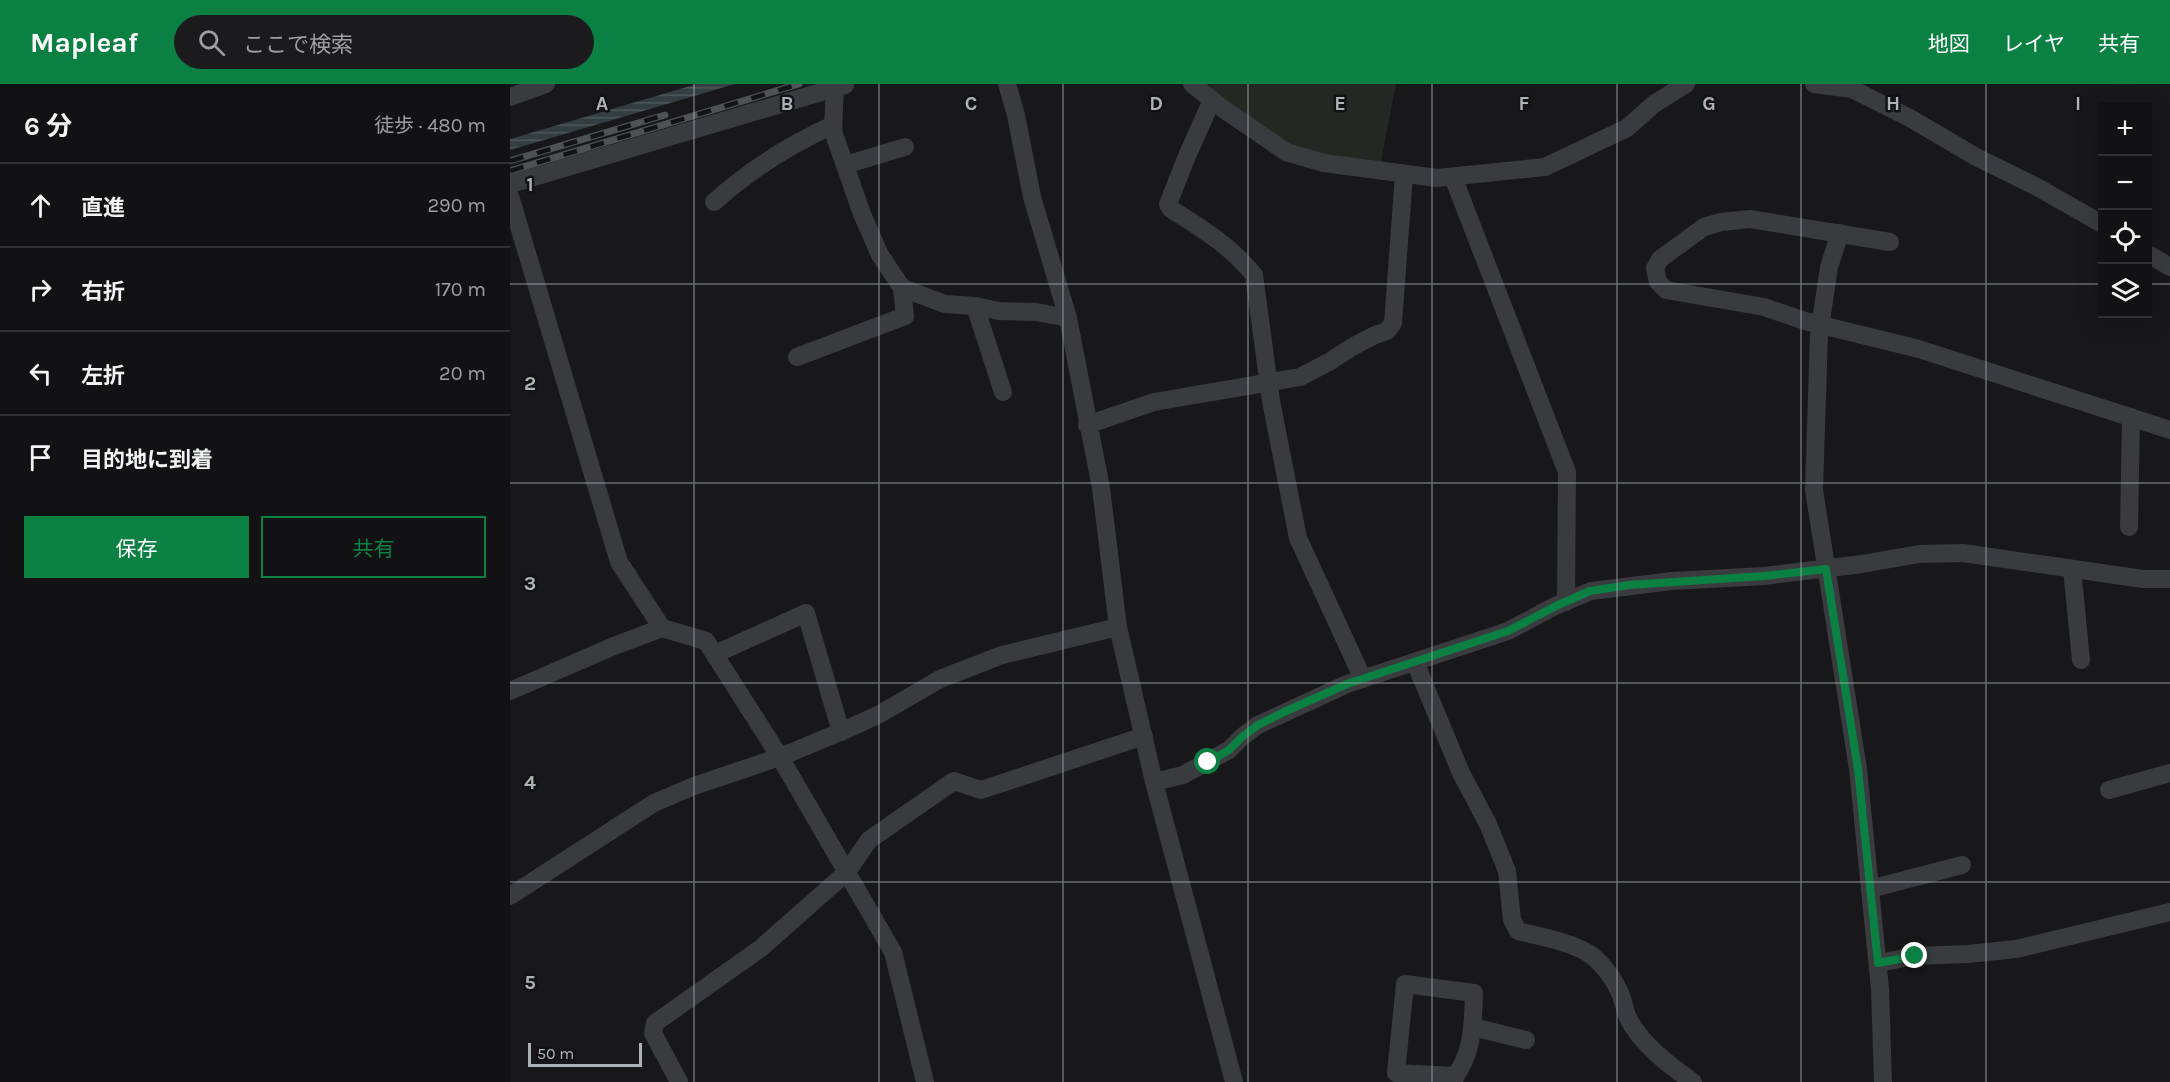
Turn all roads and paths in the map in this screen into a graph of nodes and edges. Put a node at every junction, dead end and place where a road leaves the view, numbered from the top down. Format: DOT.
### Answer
graph roads {
  1 [pos="546,84"];
  2 [pos="1007,84"];
  3 [pos="1192,84"];
  4 [pos="1686,84"];
  5 [pos="1814,84"];
  6 [pos="839,85"];
  7 [pos="510,97"];
  8 [pos="1212,100"];
  9 [pos="833,125"];
  10 [pos="905,147"];
  11 [pos="845,165"];
  12 [pos="1404,175"];
  13 [pos="1453,177"];
  14 [pos="510,184"];
  15 [pos="510,196"];
  16 [pos="714,202"];
  17 [pos="2098,221"];
  18 [pos="1840,233"];
  19 [pos="1890,242"];
  20 [pos="2152,256"];
  21 [pos="2170,267"];
  22 [pos="902,288"];
  23 [pos="975,306"];
  24 [pos="1068,318"];
  25 [pos="1821,325"];
  26 [pos="797,357"];
  27 [pos="1268,383"];
  28 [pos="1003,392"];
  29 [pos="2131,417"];
  30 [pos="1087,425"];
  31 [pos="2170,430"];
  32 [pos="2128,527"];
  33 [pos="1826,569"];
  34 [pos="2072,569"];
  35 [pos="2170,579"];
  36 [pos="1566,602"];
  37 [pos="1118,627"];
  38 [pos="662,628"];
  39 [pos="714,654"];
  40 [pos="2081,660"];
  41 [pos="1415,662"];
  42 [pos="1363,680"];
  43 [pos="510,691"];
  44 [pos="841,732"];
  45 [pos="1144,736"];
  46 [pos="780,757"];
  47 [pos="2170,773"];
  48 [pos="1154,782"];
  49 [pos="2109,790"];
  50 [pos="1962,865"];
  51 [pos="847,872"];
  52 [pos="1870,889"];
  53 [pos="510,896"];
  54 [pos="2170,912"];
  55 [pos="1878,963"];
  56 [pos="1473,1027"];
  57 [pos="1526,1040"];
  58 [pos="1453,1079"];
  59 [pos="679,1082"];
  60 [pos="925,1082"];
  61 [pos="1234,1082"];
  62 [pos="1693,1082"];
  63 [pos="1883,1082"];
  1 -- 7 [label="street"];
  2 -- 24 [label="street"];
  3 -- 8 [label="street"];
  4 -- 13 [label="street"];
  5 -- 17 [label="street"];
  6 -- 9 [label="street"];
  6 -- 14 [label="street"];
  8 -- 12 [label="street"];
  8 -- 27 [label="street"];
  9 -- 11 [label="street"];
  9 -- 16 [label="street"];
  10 -- 11 [label="street"];
  11 -- 22 [label="street"];
  12 -- 13 [label="street"];
  12 -- 27 [label="street"];
  13 -- 36 [label="street"];
  15 -- 38 [label="street"];
  18 -- 19 [label="street"];
  18 -- 25 [label="street"];
  18 -- 25 [label="street"];
  20 -- 21 [label="street"];
  22 -- 23 [label="street"];
  22 -- 26 [label="street"];
  23 -- 24 [label="street"];
  23 -- 28 [label="street"];
  24 -- 30 [label="street"];
  25 -- 29 [label="street"];
  25 -- 33 [label="street"];
  27 -- 30 [label="street"];
  27 -- 42 [label="street"];
  29 -- 31 [label="street"];
  29 -- 32 [label="street"];
  30 -- 37 [label="street"];
  33 -- 34 [label="street"];
  33 -- 36 [label="street"];
  33 -- 52 [label="street"];
  34 -- 35 [label="street"];
  34 -- 40 [label="street"];
  36 -- 41 [label="street"];
  37 -- 44 [label="street"];
  37 -- 45 [label="street"];
  38 -- 39 [label="street"];
  38 -- 43 [label="street"];
  39 -- 44 [label="street"];
  39 -- 46 [label="street"];
  41 -- 42 [label="street"];
  41 -- 62 [label="street"];
  42 -- 48 [label="street"];
  44 -- 46 [label="street"];
  45 -- 48 [label="street"];
  45 -- 51 [label="street"];
  46 -- 51 [label="street"];
  46 -- 53 [label="street"];
  47 -- 49 [label="street"];
  48 -- 61 [label="street"];
  50 -- 52 [label="street"];
  51 -- 59 [label="street"];
  51 -- 60 [label="street"];
  52 -- 55 [label="street"];
  54 -- 55 [label="street"];
  55 -- 63 [label="street"];
  56 -- 57 [label="street"];
  56 -- 58 [label="street"];
  56 -- 58 [label="street"];
}
